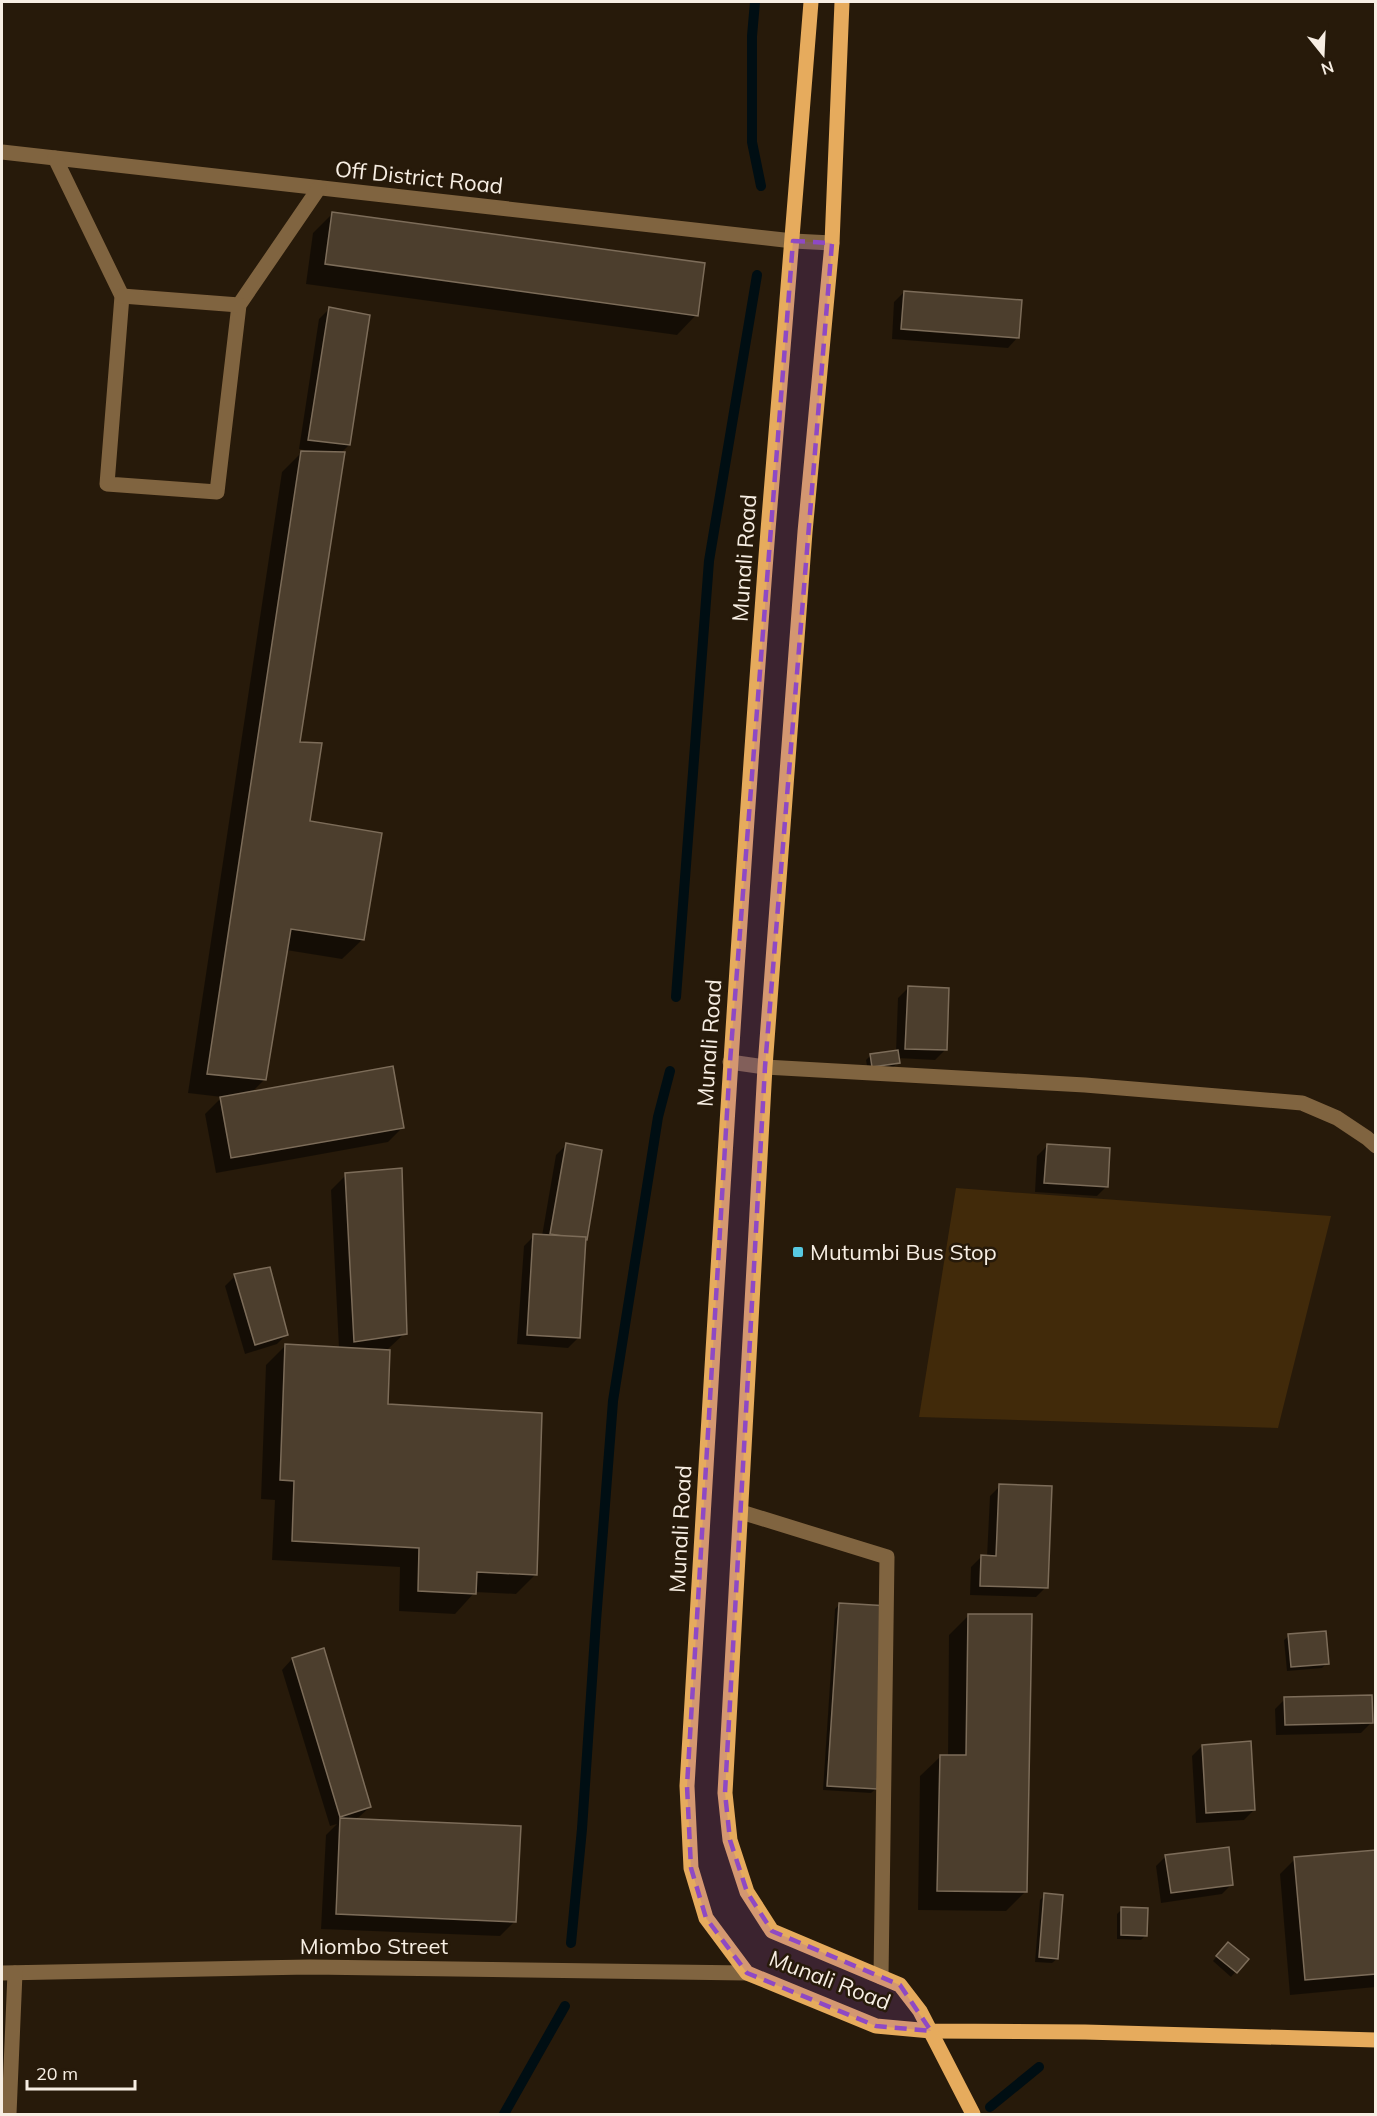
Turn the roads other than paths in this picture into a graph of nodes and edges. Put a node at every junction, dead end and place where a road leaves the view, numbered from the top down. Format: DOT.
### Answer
graph roads {
  1 [pos="811,2"];
  2 [pos="842,2"];
  3 [pos="2,153"];
  4 [pos="55,159"];
  5 [pos="319,188"];
  6 [pos="793,241"];
  7 [pos="832,243"];
  8 [pos="122,296"];
  9 [pos="239,305"];
  10 [pos="730,1062"];
  11 [pos="765,1067"];
  12 [pos="1376,1146"];
  13 [pos="741,1512"];
  14 [pos="747,1972"];
  15 [pos="8,1973"];
  16 [pos="881,1977"];
  17 [pos="931,2031"];
  18 [pos="1376,2040"];
  19 [pos="9,2115"];
  20 [pos="973,2115"];
  1 -- 6 [label="main road, Munali Road"];
  2 -- 7 [label="main road, Munali Road"];
  3 -- 4 [label="street, Off District Road"];
  4 -- 5 [label="street, Off District Road"];
  4 -- 8 [label="street"];
  5 -- 6 [label="street, Off District Road"];
  5 -- 9 [label="street"];
  6 -- 7 [label="street, Off District Road"];
  6 -- 10 [label="main road, Munali Road"];
  7 -- 11 [label="main road, Munali Road"];
  8 -- 9 [label="street"];
  8 -- 9 [label="street"];
  10 -- 11 [label="street"];
  10 -- 14 [label="main road, Munali Road"];
  11 -- 12 [label="street"];
  11 -- 13 [label="main road, Munali Road"];
  13 -- 16 [label="main road, Munali Road"];
  13 -- 16 [label="street"];
  14 -- 15 [label="street, Miombo Street"];
  14 -- 17 [label="main road, Munali Road"];
  15 -- 19 [label="street"];
  16 -- 17 [label="main road, Munali Road"];
  17 -- 18 [label="main road"];
  17 -- 20 [label="main road"];
}
